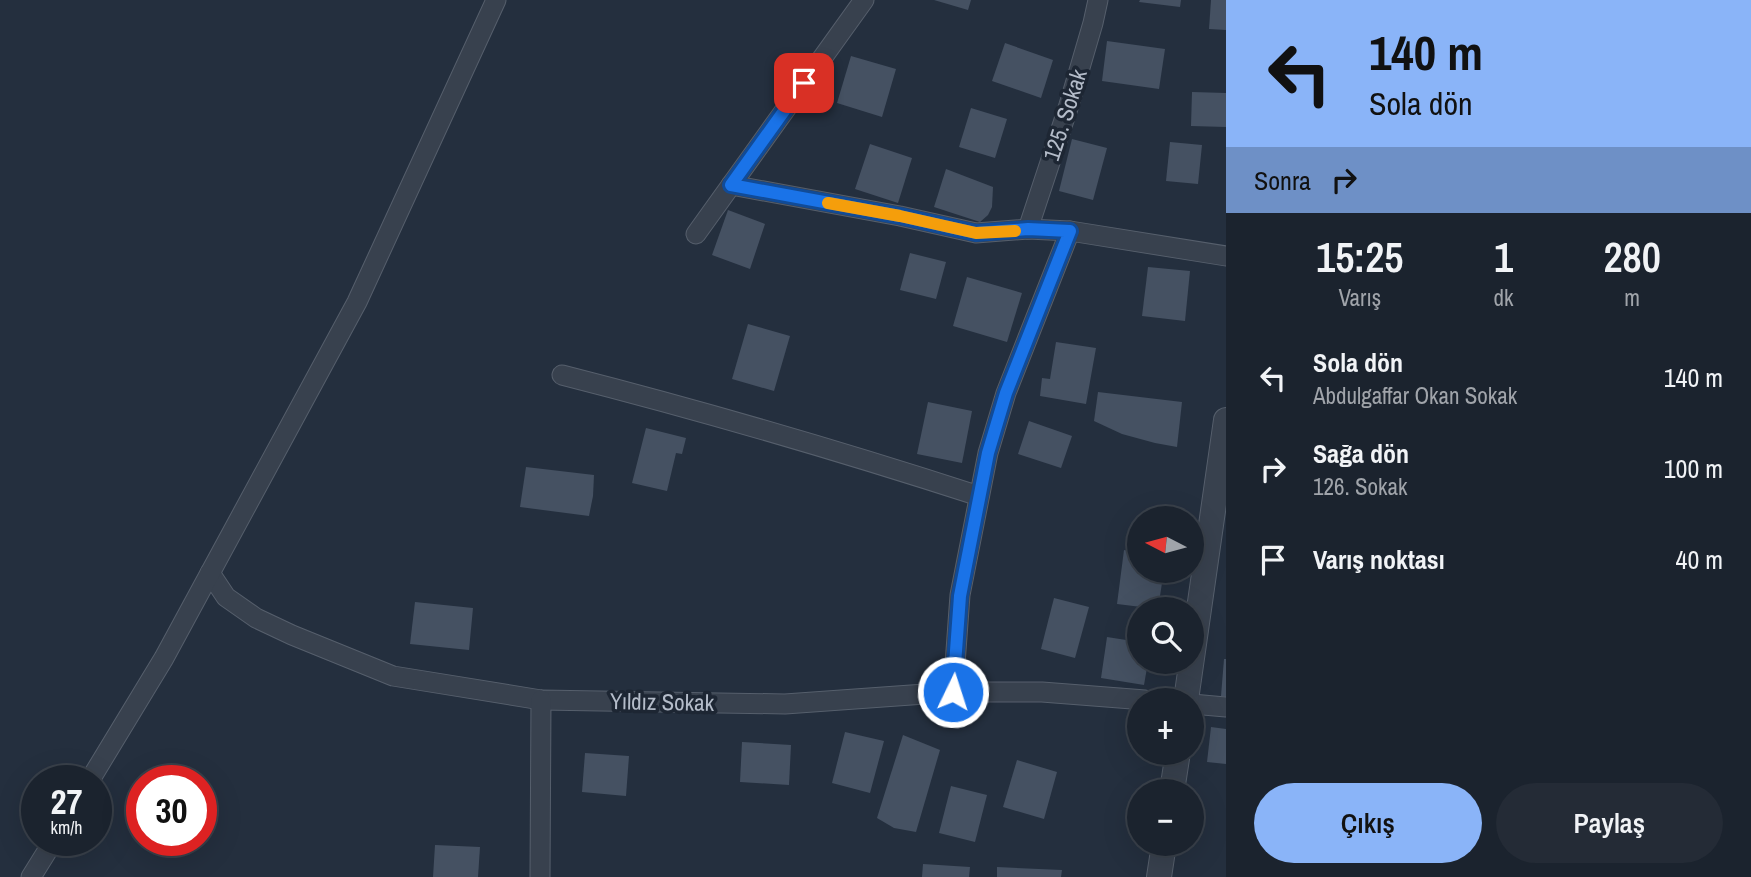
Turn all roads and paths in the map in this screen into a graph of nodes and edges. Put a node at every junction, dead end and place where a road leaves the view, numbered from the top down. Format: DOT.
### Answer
graph roads {
  1 [pos="496,0"];
  2 [pos="864,0"];
  3 [pos="1098,0"];
  4 [pos="731,185"];
  5 [pos="1028,229"];
  6 [pos="1070,231"];
  7 [pos="696,234"];
  8 [pos="1226,256"];
  9 [pos="562,375"];
  10 [pos="1226,420"];
  11 [pos="979,496"];
  12 [pos="210,573"];
  13 [pos="1188,688"];
  14 [pos="953,692"];
  15 [pos="1127,699"];
  16 [pos="541,700"];
  17 [pos="1204,705"];
  18 [pos="1226,707"];
  19 [pos="99,765"];
  20 [pos="44,856"];
  21 [pos="1162,856"];
  22 [pos="31,877"];
  23 [pos="540,877"];
  24 [pos="1159,877"];
  1 -- 12 [label="street"];
  2 -- 4 [label="street"];
  3 -- 5 [label="street, 125. Sokak"];
  4 -- 5 [label="street"];
  4 -- 7 [label="street"];
  5 -- 6 [label="street"];
  6 -- 8 [label="street"];
  6 -- 11 [label="street"];
  9 -- 11 [label="street"];
  10 -- 13 [label="street"];
  11 -- 14 [label="street"];
  12 -- 16 [label="street, Yıldız Sokak"];
  12 -- 19 [label="street"];
  14 -- 15 [label="street, Yıldız Sokak"];
  14 -- 16 [label="street, Yıldız Sokak"];
  16 -- 23 [label="street"];
  17 -- 18 [label="street"];
  20 -- 22 [label="street"];
  21 -- 24 [label="street"];
}
